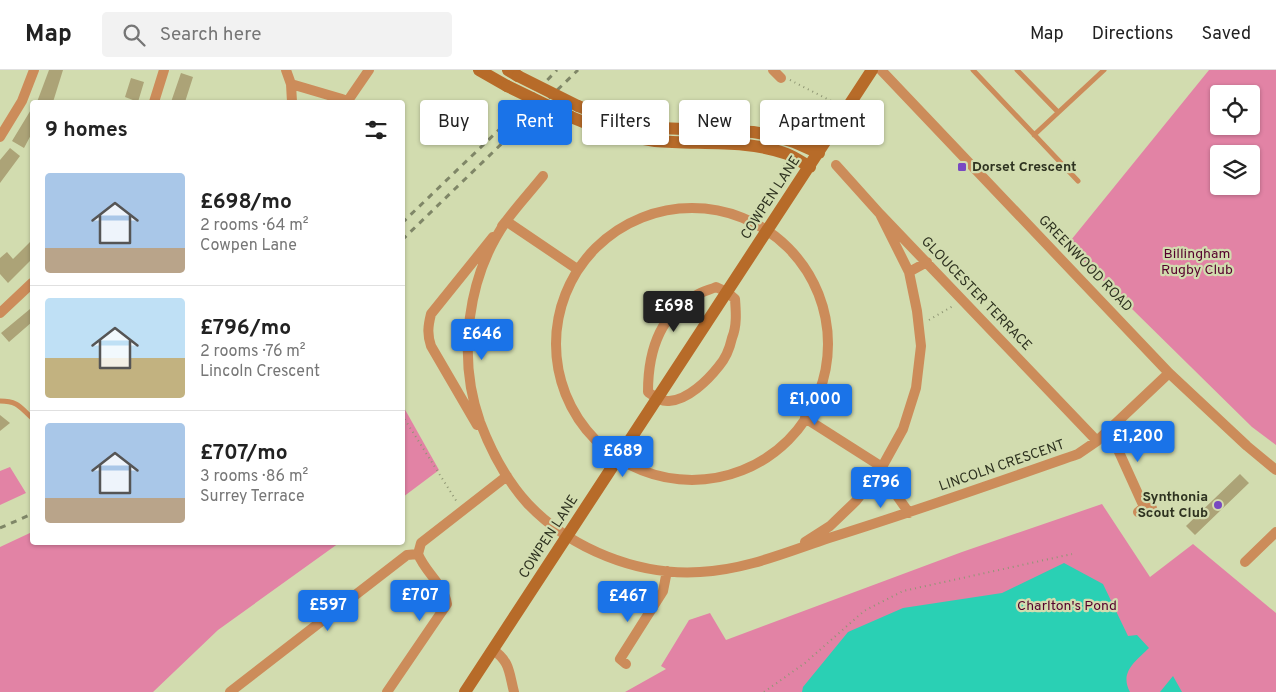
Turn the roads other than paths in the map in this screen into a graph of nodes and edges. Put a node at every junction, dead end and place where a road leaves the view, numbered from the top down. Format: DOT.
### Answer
graph roads {
  1 [pos="34,70"];
  2 [pos="164,70"];
  3 [pos="286,70"];
  4 [pos="370,70"];
  5 [pos="479,70"];
  6 [pos="773,70"];
  7 [pos="872,70"];
  8 [pos="881,70"];
  9 [pos="972,70"];
  10 [pos="1017,70"];
  11 [pos="1104,70"];
  12 [pos="513,73"];
  13 [pos="781,78"];
  14 [pos="291,84"];
  15 [pos="155,100"];
  16 [pos="292,100"];
  17 [pos="342,100"];
  18 [pos="349,100"];
  19 [pos="574,112"];
  20 [pos="1058,112"];
  21 [pos="1034,136"];
  22 [pos="0,137"];
  23 [pos="819,153"];
  24 [pos="836,165"];
  25 [pos="810,167"];
  26 [pos="543,176"];
  27 [pos="1078,181"];
  28 [pos="880,214"];
  29 [pos="506,222"];
  30 [pos="768,230"];
  31 [pos="927,262"];
  32 [pos="577,269"];
  33 [pos="909,272"];
  34 [pos="30,285"];
  35 [pos="727,292"];
  36 [pos="0,313"];
  37 [pos="1169,373"];
  38 [pos="658,399"];
  39 [pos="0,401"];
  40 [pos="30,416"];
  41 [pos="805,418"];
  42 [pos="1109,430"];
  43 [pos="1097,441"];
  44 [pos="489,446"];
  45 [pos="619,458"];
  46 [pos="882,467"];
  47 [pos="1276,470"];
  48 [pos="507,476"];
  49 [pos="1145,509"];
  50 [pos="909,513"];
  51 [pos="569,536"];
  52 [pos="1274,539"];
  53 [pos="792,550"];
  54 [pos="418,554"];
  55 [pos="1245,562"];
  56 [pos="667,571"];
  57 [pos="493,650"];
  58 [pos="626,664"];
  59 [pos="230,692"];
  60 [pos="387,692"];
  61 [pos="466,692"];
  62 [pos="514,692"];
  1 -- 22 [label="street"];
  2 -- 15 [label="street"];
  3 -- 14 [label="street"];
  4 -- 18 [label="street"];
  5 -- 19 [label="street, bridge"];
  6 -- 13 [label="street"];
  7 -- 23 [label="street, COWPEN LANE"];
  8 -- 37 [label="street, GREENWOOD ROAD"];
  9 -- 21 [label="lane"];
  10 -- 20 [label="lane"];
  11 -- 20 [label="lane"];
  12 -- 19 [label="street, bridge"];
  14 -- 16 [label="street"];
  14 -- 17 [label="street"];
  19 -- 23 [label="street"];
  19 -- 25 [label="street"];
  20 -- 21 [label="lane"];
  21 -- 27 [label="lane"];
  23 -- 25 [label="street, COWPEN LANE"];
  24 -- 28 [label="street, GLOUCESTER TERRACE"];
  25 -- 30 [label="street, COWPEN LANE"];
  26 -- 29 [label="street"];
  28 -- 31 [label="street, GLOUCESTER TERRACE"];
  28 -- 33 [label="street"];
  29 -- 32 [label="street"];
  29 -- 44 [label="street"];
  29 -- 44 [label="street"];
  30 -- 32 [label="street"];
  30 -- 35 [label="street, COWPEN LANE"];
  30 -- 41 [label="street"];
  31 -- 33 [label="street"];
  31 -- 43 [label="street, GLOUCESTER TERRACE"];
  32 -- 45 [label="street"];
  33 -- 46 [label="street"];
  34 -- 36 [label="street"];
  35 -- 38 [label="street, COWPEN LANE"];
  35 -- 38 [label="street"];
  35 -- 38 [label="street"];
  37 -- 42 [label="street, LINCOLN CRESCENT"];
  37 -- 47 [label="street, GREENWOOD ROAD"];
  38 -- 45 [label="street, COWPEN LANE"];
  39 -- 40 [label="lane"];
  41 -- 45 [label="street"];
  41 -- 46 [label="street"];
  42 -- 43 [label="street, LINCOLN CRESCENT"];
  42 -- 49 [label="street"];
  43 -- 50 [label="street, LINCOLN CRESCENT"];
  44 -- 48 [label="street, LINCOLN CRESCENT"];
  45 -- 51 [label="street, COWPEN LANE"];
  46 -- 50 [label="street"];
  46 -- 53 [label="street"];
  48 -- 51 [label="street, LINCOLN CRESCENT"];
  48 -- 54 [label="street"];
  50 -- 53 [label="street, LINCOLN CRESCENT"];
  51 -- 56 [label="street, LINCOLN CRESCENT"];
  51 -- 57 [label="street, COWPEN LANE"];
  52 -- 55 [label="street"];
  53 -- 56 [label="street, LINCOLN CRESCENT"];
  54 -- 59 [label="street"];
  54 -- 60 [label="street"];
  56 -- 58 [label="street"];
  57 -- 61 [label="street, COWPEN LANE"];
  57 -- 62 [label="street"];
}
